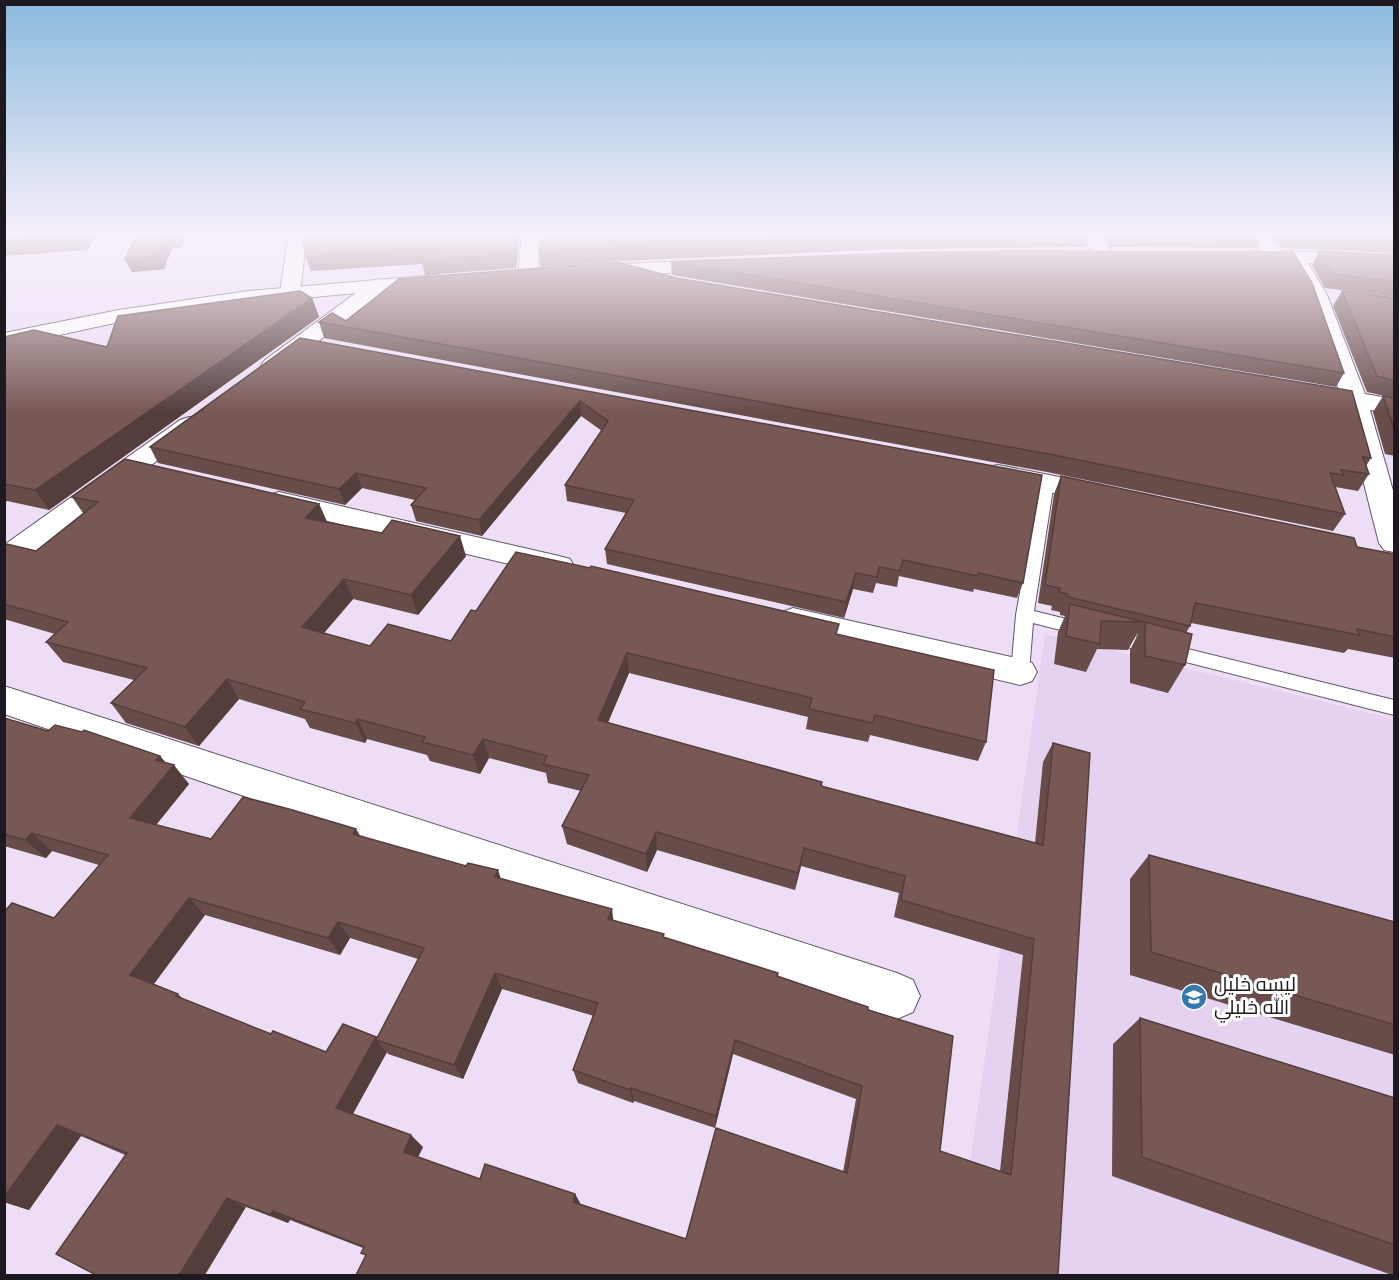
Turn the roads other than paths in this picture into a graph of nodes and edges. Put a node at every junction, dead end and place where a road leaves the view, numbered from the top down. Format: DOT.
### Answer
graph roads {
  1 [pos="290,293"];
  2 [pos="369,293"];
  3 [pos="1324,293"];
  4 [pos="4,340"];
  5 [pos="303,343"];
  6 [pos="338,349"];
  7 [pos="256,377"];
  8 [pos="1285,388"];
  9 [pos="1355,400"];
  10 [pos="1395,406"];
  11 [pos="208,412"];
  12 [pos="131,467"];
  13 [pos="978,469"];
  14 [pos="166,476"];
  15 [pos="1047,482"];
  16 [pos="248,494"];
  17 [pos="1128,500"];
  18 [pos="12,547"];
  19 [pos="1387,550"];
  20 [pos="587,572"];
  21 [pos="762,613"];
  22 [pos="1025,615"];
  23 [pos="1020,672"];
  24 [pos="4,700"];
  25 [pos="1395,708"];
  26 [pos="897,996"];
  1 -- 4 [label="street"];
  2 -- 5 [label="street"];
  3 -- 9 [label="street"];
  5 -- 6 [label="street"];
  5 -- 7 [label="street"];
  8 -- 9 [label="street"];
  9 -- 10 [label="street"];
  9 -- 19 [label="street"];
  11 -- 12 [label="street"];
  12 -- 14 [label="street"];
  12 -- 18 [label="street"];
  13 -- 15 [label="street"];
  15 -- 17 [label="street"];
  15 -- 22 [label="lane"];
  16 -- 20 [label="street"];
  21 -- 23 [label="street"];
  22 -- 23 [label="lane"];
  22 -- 25 [label="lane"];
  24 -- 26 [label="street"];
}
